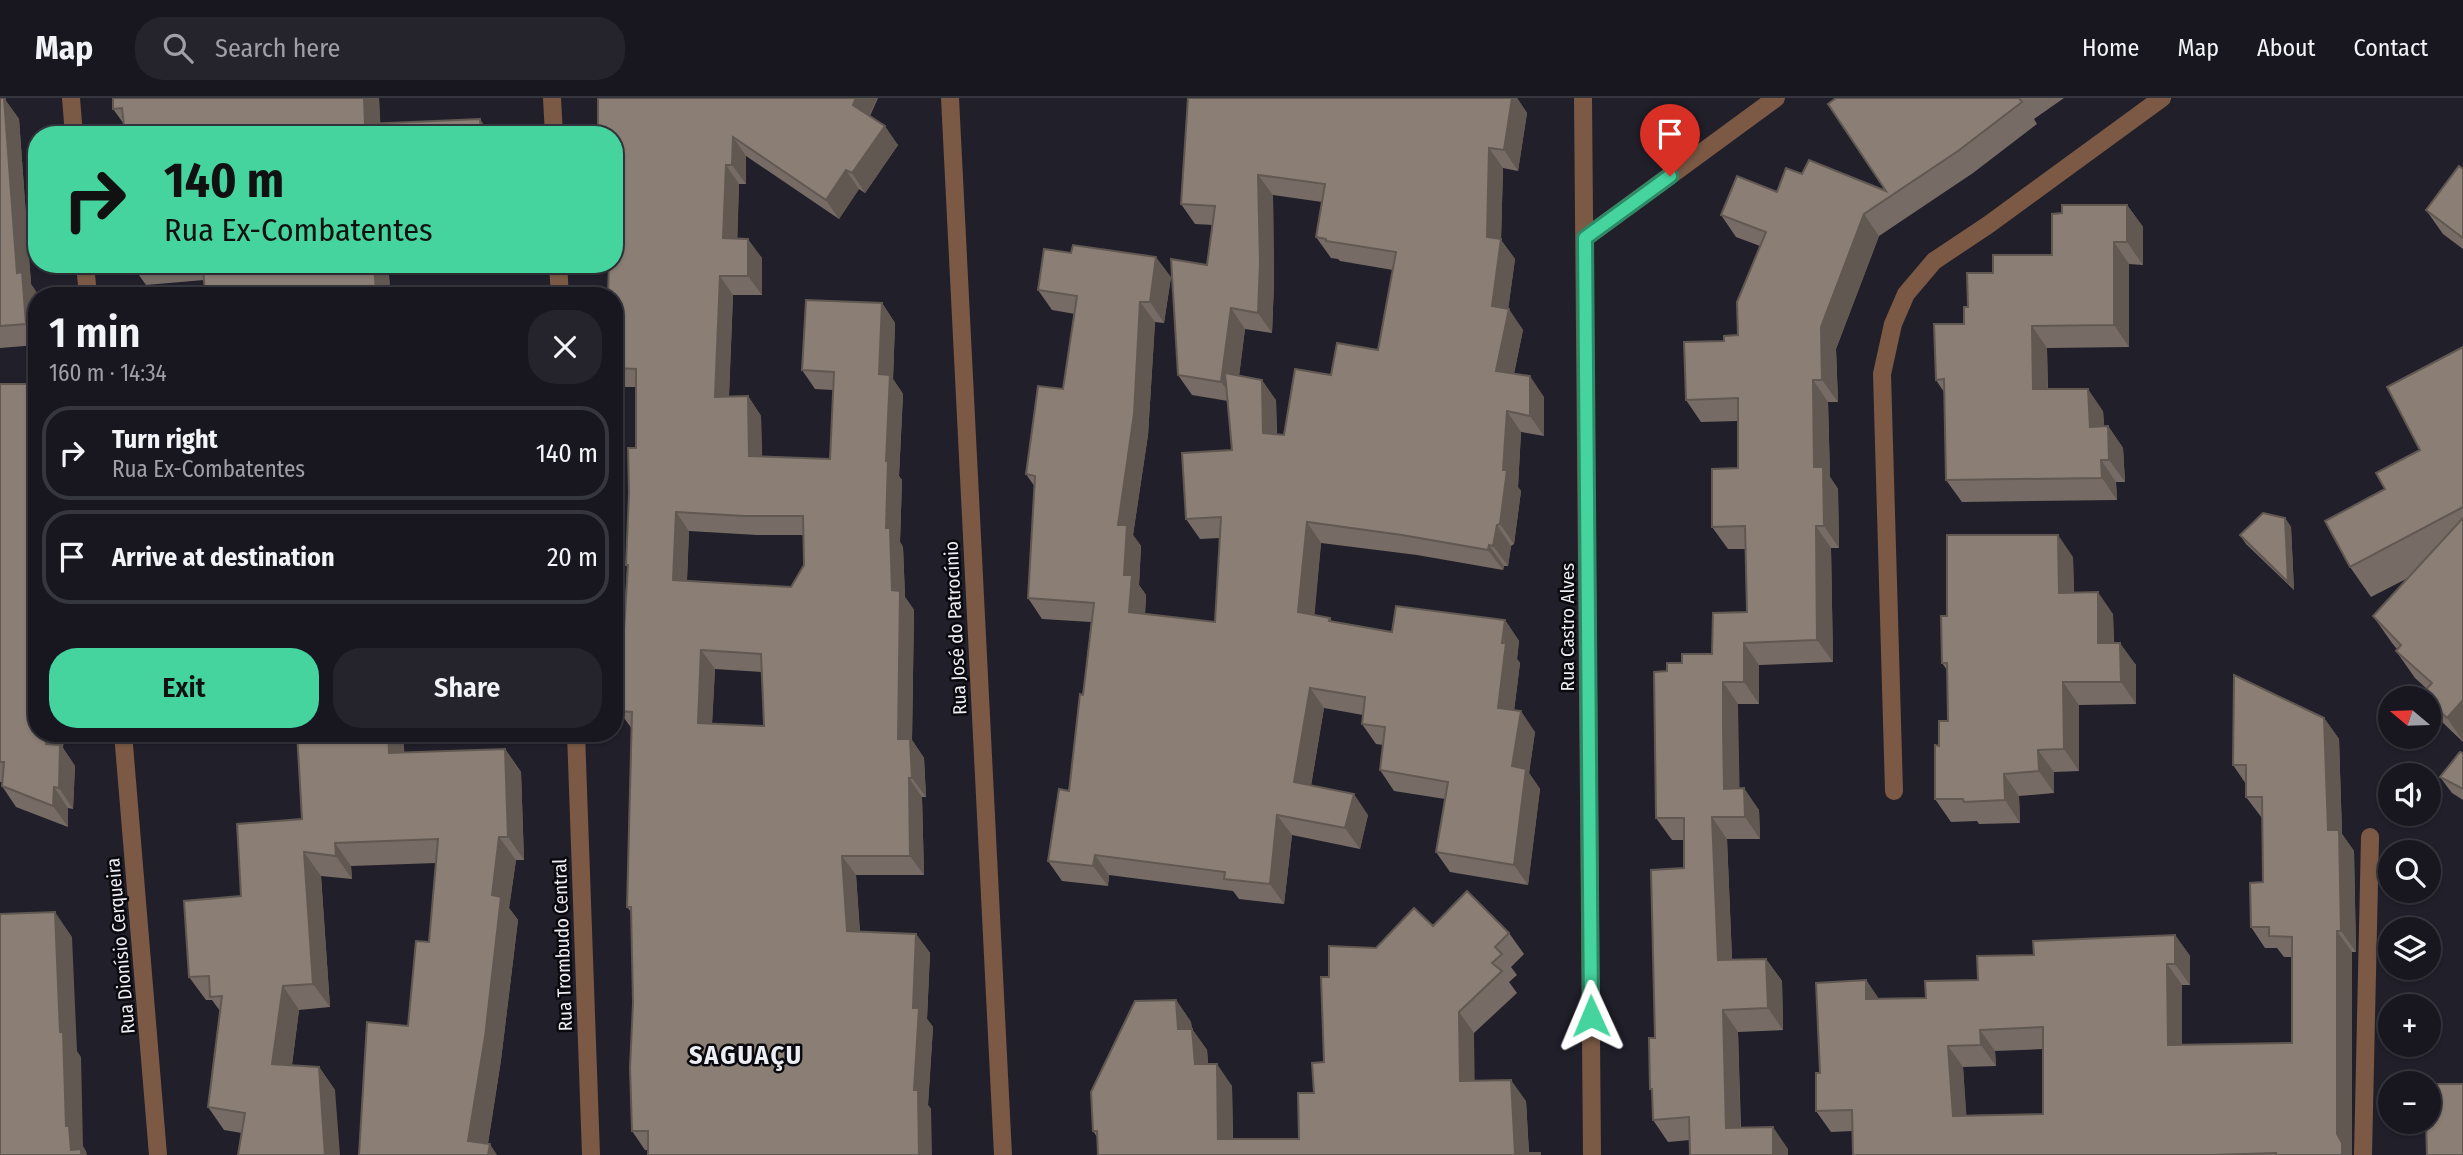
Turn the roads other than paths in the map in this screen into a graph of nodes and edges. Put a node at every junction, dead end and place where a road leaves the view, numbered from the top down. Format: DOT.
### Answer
graph roads {
  1 [pos="71,98"];
  2 [pos="552,98"];
  3 [pos="950,98"];
  4 [pos="1583,98"];
  5 [pos="1776,98"];
  6 [pos="2162,98"];
  7 [pos="73,126"];
  8 [pos="554,126"];
  9 [pos="1585,238"];
  10 [pos="124,742"];
  11 [pos="576,742"];
  12 [pos="1894,791"];
  13 [pos="2370,837"];
  14 [pos="158,1155"];
  15 [pos="591,1155"];
  16 [pos="1003,1155"];
  17 [pos="1592,1155"];
  18 [pos="2363,1155"];
  1 -- 7 [label="street"];
  2 -- 8 [label="street"];
  3 -- 16 [label="street, Rua José do Patrocínio"];
  4 -- 9 [label="street, Rua Castro Alves"];
  5 -- 9 [label="street"];
  6 -- 12 [label="street"];
  9 -- 17 [label="street, Rua Castro Alves"];
  10 -- 14 [label="street, Rua Dionísio Cerqueira"];
  11 -- 15 [label="street, Rua Trombudo Central"];
  13 -- 18 [label="street"];
}
